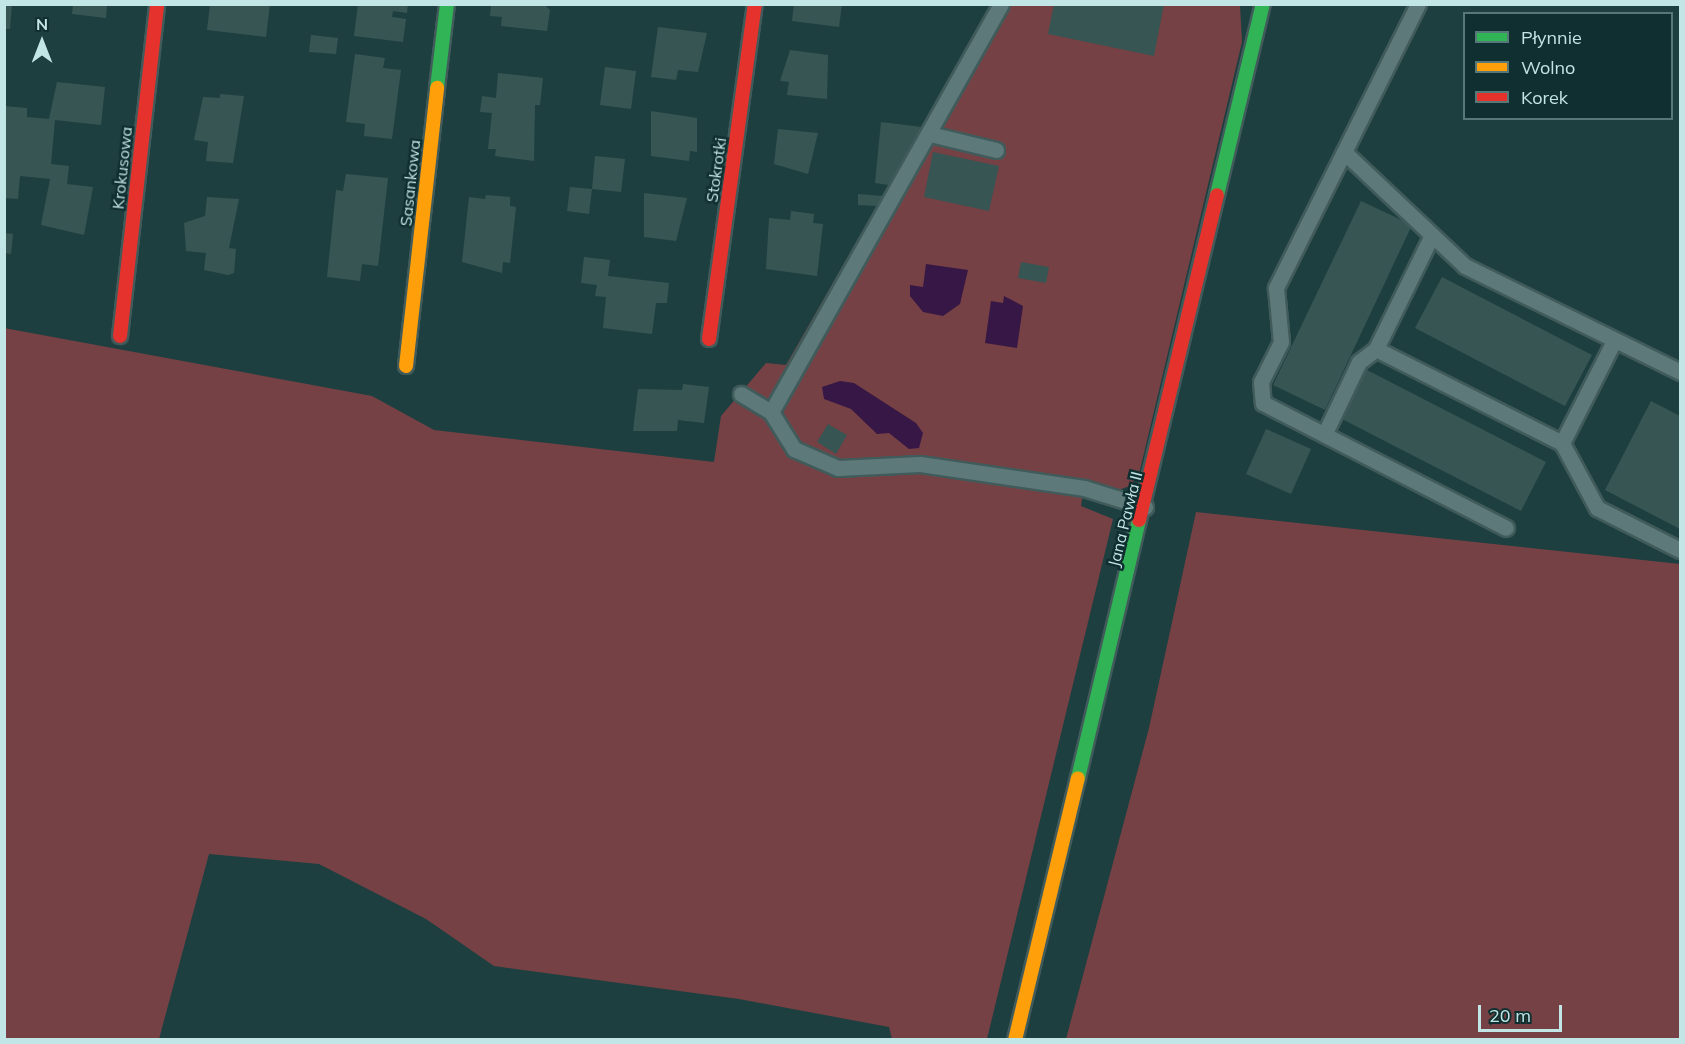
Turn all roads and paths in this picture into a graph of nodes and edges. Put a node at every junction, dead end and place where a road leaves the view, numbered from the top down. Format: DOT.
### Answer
graph roads {
  1 [pos="157,4"];
  2 [pos="447,4"];
  3 [pos="755,4"];
  4 [pos="1001,4"];
  5 [pos="1263,4"];
  6 [pos="1418,4"];
  7 [pos="930,134"];
  8 [pos="996,150"];
  9 [pos="1344,152"];
  10 [pos="1431,237"];
  11 [pos="120,336"];
  12 [pos="709,339"];
  13 [pos="1614,341"];
  14 [pos="1376,349"];
  15 [pos="406,366"];
  16 [pos="1680,372"];
  17 [pos="741,394"];
  18 [pos="771,412"];
  19 [pos="1325,433"];
  20 [pos="1562,443"];
  21 [pos="1145,507"];
  22 [pos="1506,528"];
  23 [pos="1680,550"];
  24 [pos="1016,1040"];
  1 -- 11 [label="street, Krokusowa"];
  2 -- 15 [label="street, Sasankowa"];
  3 -- 12 [label="street, Stokrotki"];
  4 -- 7 [label="lane"];
  5 -- 21 [label="street, Jana Pawła II"];
  6 -- 9 [label="lane"];
  7 -- 8 [label="lane"];
  7 -- 18 [label="lane"];
  9 -- 10 [label="lane"];
  9 -- 19 [label="lane"];
  10 -- 13 [label="lane"];
  10 -- 14 [label="lane"];
  13 -- 16 [label="lane"];
  13 -- 20 [label="lane"];
  14 -- 19 [label="lane"];
  14 -- 20 [label="lane"];
  17 -- 18 [label="lane"];
  18 -- 21 [label="lane"];
  19 -- 22 [label="lane"];
  20 -- 23 [label="lane"];
  21 -- 24 [label="street, Jana Pawła II"];
}
